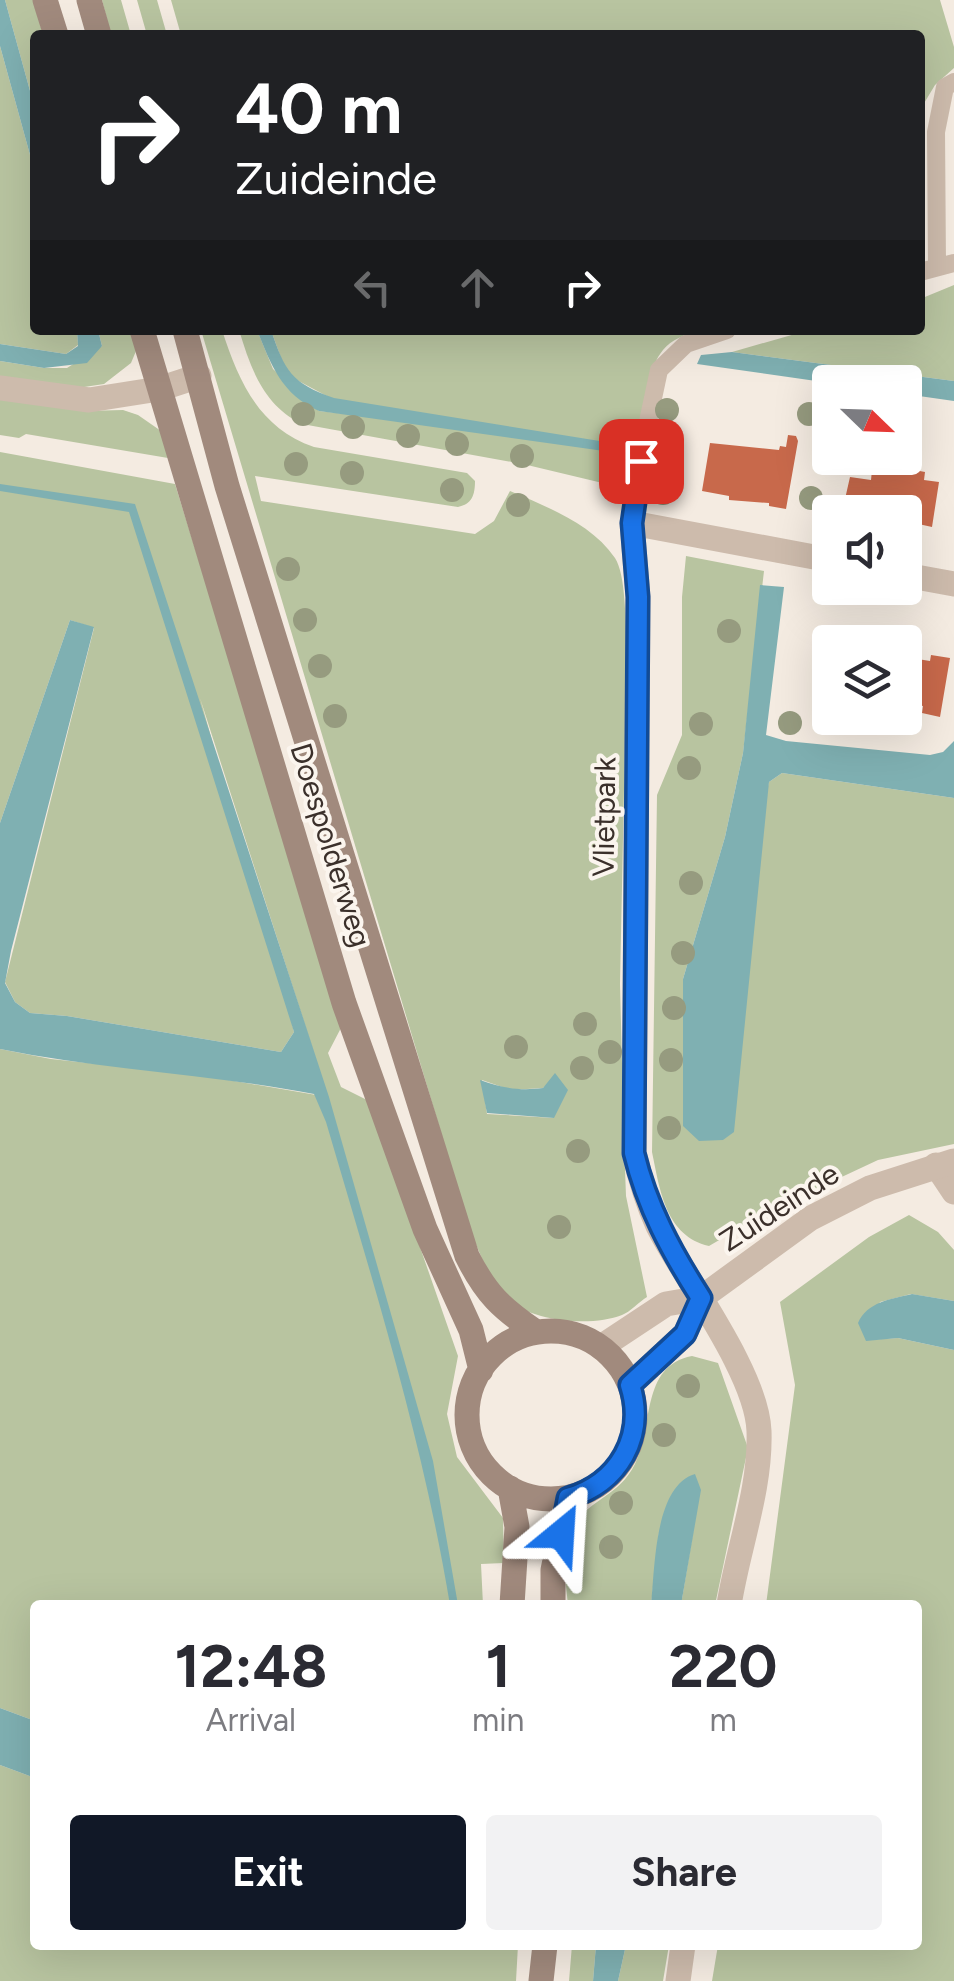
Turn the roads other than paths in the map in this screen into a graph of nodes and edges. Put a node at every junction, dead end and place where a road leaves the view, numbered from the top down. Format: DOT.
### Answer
graph roads {
  1 [pos="46,0"];
  2 [pos="89,0"];
  3 [pos="55,30"];
  4 [pos="98,30"];
  5 [pos="954,82"];
  6 [pos="937,267"];
  7 [pos="143,335"];
  8 [pos="187,335"];
  9 [pos="712,335"];
  10 [pos="199,376"];
  11 [pos="0,388"];
  12 [pos="159,389"];
  13 [pos="632,523"];
  14 [pos="812,557"];
  15 [pos="922,578"];
  16 [pos="954,584"];
  17 [pos="945,1163"];
  18 [pos="954,1192"];
  19 [pos="701,1298"];
  20 [pos="536,1332"];
  21 [pos="601,1348"];
  22 [pos="481,1370"];
  23 [pos="630,1385"];
  24 [pos="510,1488"];
  25 [pos="568,1498"];
  26 [pos="512,1600"];
  27 [pos="554,1600"];
  28 [pos="730,1600"];
  29 [pos="544,1950"];
  30 [pos="681,1950"];
  31 [pos="541,1981"];
  32 [pos="678,1981"];
  1 -- 3 [label="main road"];
  2 -- 4 [label="main road"];
  5 -- 6 [label="lane"];
  7 -- 12 [label="main road, Doespolderweg"];
  8 -- 10 [label="main road, Doespolderweg"];
  9 -- 13 [label="lane"];
  10 -- 12 [label="street"];
  10 -- 20 [label="main road, Doespolderweg"];
  11 -- 12 [label="street"];
  12 -- 22 [label="main road, Doespolderweg"];
  13 -- 14 [label="street"];
  13 -- 19 [label="street, Vlietpark"];
  15 -- 16 [label="street"];
  17 -- 18 [label="street"];
  17 -- 19 [label="street, Zuideinde"];
  19 -- 21 [label="street, Zuideinde"];
  19 -- 23 [label="street, Zuideinde"];
  19 -- 28 [label="street, Vlietpark"];
  20 -- 21 [label="main road"];
  20 -- 22 [label="main road"];
  21 -- 23 [label="main road"];
  22 -- 24 [label="main road"];
  23 -- 25 [label="main road"];
  24 -- 25 [label="main road"];
  24 -- 26 [label="main road"];
  25 -- 27 [label="main road"];
  29 -- 31 [label="main road"];
  30 -- 32 [label="street"];
}
